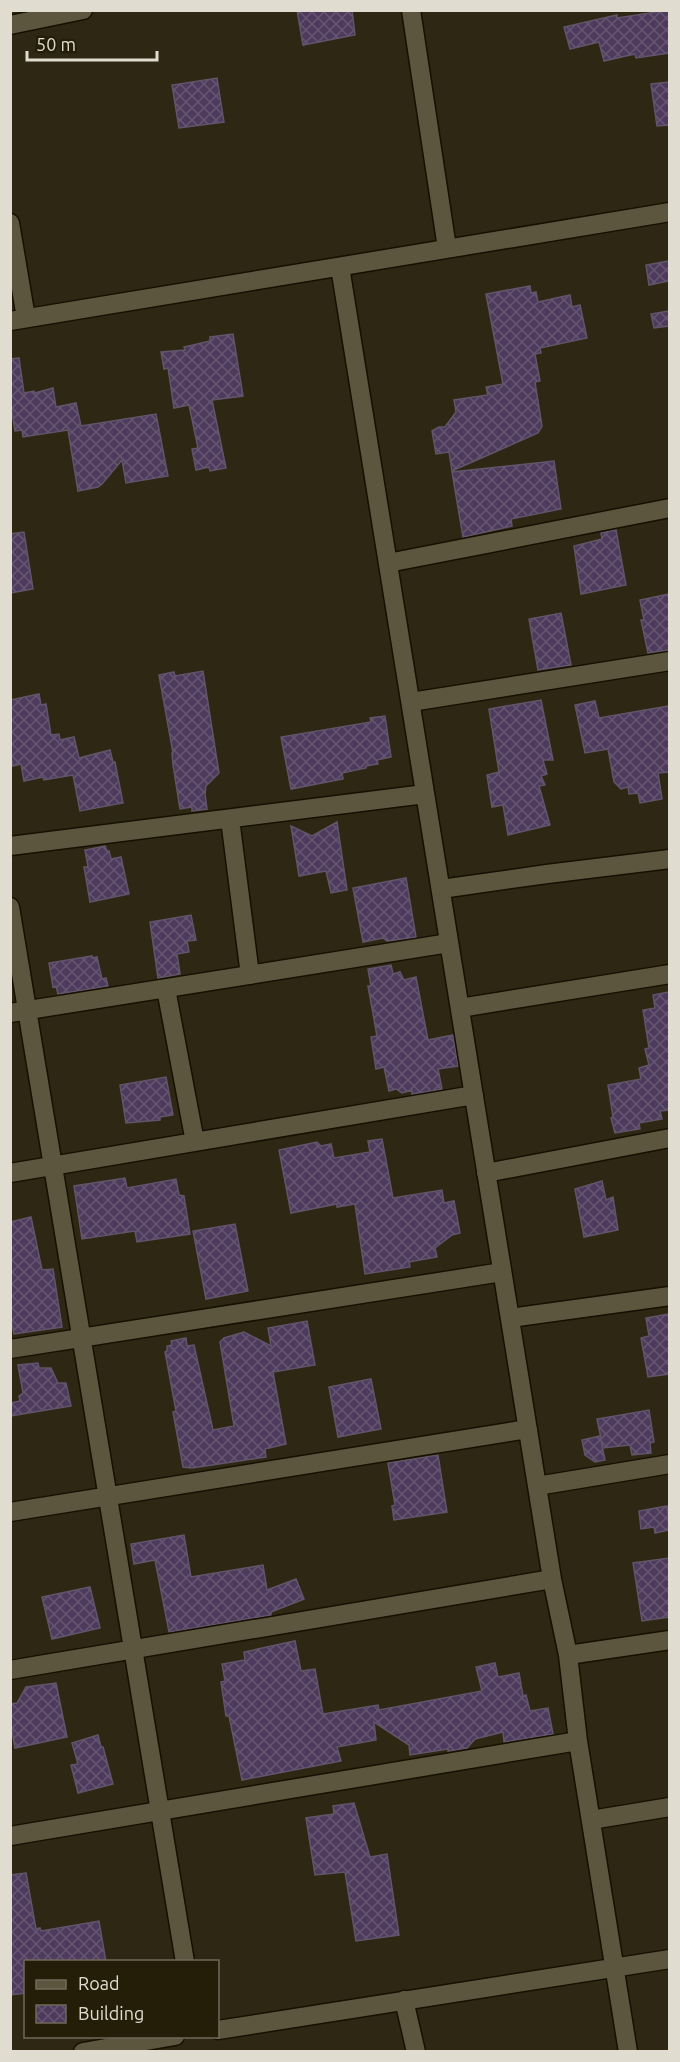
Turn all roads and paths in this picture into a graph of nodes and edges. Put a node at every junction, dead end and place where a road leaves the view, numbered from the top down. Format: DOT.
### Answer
graph roads {
  1 [pos="83,10"];
  2 [pos="411,10"];
  3 [pos="10,25"];
  4 [pos="669,212"];
  5 [pos="10,223"];
  6 [pos="447,248"];
  7 [pos="340,267"];
  8 [pos="18,319"];
  9 [pos="669,508"];
  10 [pos="388,563"];
  11 [pos="669,661"];
  12 [pos="411,702"];
  13 [pos="425,794"];
  14 [pos="230,819"];
  15 [pos="10,846"];
  16 [pos="669,859"];
  17 [pos="441,889"];
  18 [pos="10,907"];
  19 [pos="12,926"];
  20 [pos="449,943"];
  21 [pos="669,974"];
  22 [pos="250,975"];
  23 [pos="166,989"];
  24 [pos="460,1008"];
  25 [pos="19,1012"];
  26 [pos="474,1095"];
  27 [pos="669,1138"];
  28 [pos="195,1142"];
  29 [pos="54,1166"];
  30 [pos="10,1173"];
  31 [pos="486,1173"];
  32 [pos="502,1272"];
  33 [pos="669,1296"];
  34 [pos="510,1318"];
  35 [pos="82,1338"];
  36 [pos="10,1349"];
  37 [pos="528,1429"];
  38 [pos="669,1464"];
  39 [pos="537,1486"];
  40 [pos="109,1496"];
  41 [pos="10,1512"];
  42 [pos="552,1579"];
  43 [pos="669,1640"];
  44 [pos="132,1649"];
  45 [pos="568,1655"];
  46 [pos="10,1670"];
  47 [pos="578,1741"];
  48 [pos="669,1807"];
  49 [pos="161,1811"];
  50 [pos="591,1820"];
  51 [pos="10,1836"];
  52 [pos="669,1959"];
  53 [pos="185,1960"];
  54 [pos="615,1968"];
  55 [pos="404,2000"];
  56 [pos="219,2030"];
  57 [pos="169,2038"];
  58 [pos="82,2052"];
  59 [pos="416,2052"];
  60 [pos="628,2052"];
  1 -- 3 [label="street"];
  2 -- 6 [label="street"];
  4 -- 6 [label="street"];
  5 -- 8 [label="street"];
  6 -- 7 [label="street"];
  7 -- 8 [label="street"];
  7 -- 10 [label="street"];
  9 -- 10 [label="street"];
  10 -- 12 [label="street"];
  11 -- 12 [label="street"];
  12 -- 13 [label="street"];
  13 -- 14 [label="street"];
  13 -- 17 [label="street"];
  14 -- 15 [label="street"];
  14 -- 22 [label="street"];
  16 -- 17 [label="street"];
  17 -- 20 [label="street"];
  18 -- 19 [label="street"];
  19 -- 25 [label="street"];
  20 -- 22 [label="street"];
  20 -- 24 [label="street"];
  21 -- 24 [label="street"];
  22 -- 23 [label="street"];
  23 -- 25 [label="street"];
  23 -- 28 [label="street"];
  24 -- 26 [label="street"];
  25 -- 29 [label="street"];
  26 -- 28 [label="street"];
  26 -- 31 [label="street"];
  27 -- 31 [label="street"];
  28 -- 29 [label="street"];
  29 -- 30 [label="street"];
  29 -- 35 [label="street"];
  31 -- 32 [label="street"];
  32 -- 34 [label="street"];
  32 -- 35 [label="street"];
  33 -- 34 [label="street"];
  34 -- 37 [label="street"];
  35 -- 36 [label="street"];
  35 -- 40 [label="street"];
  37 -- 39 [label="street"];
  37 -- 40 [label="street"];
  38 -- 39 [label="street"];
  39 -- 42 [label="street"];
  40 -- 41 [label="street"];
  40 -- 44 [label="street"];
  42 -- 44 [label="street"];
  42 -- 45 [label="street"];
  43 -- 45 [label="street"];
  44 -- 46 [label="street"];
  44 -- 49 [label="street"];
  45 -- 47 [label="street"];
  47 -- 49 [label="street"];
  47 -- 50 [label="street"];
  48 -- 50 [label="street"];
  49 -- 51 [label="street"];
  49 -- 53 [label="street"];
  50 -- 54 [label="street"];
  52 -- 54 [label="street"];
  54 -- 55 [label="street"];
  54 -- 60 [label="street"];
  55 -- 56 [label="street"];
  55 -- 59 [label="street"];
  57 -- 58 [label="street"];
}
